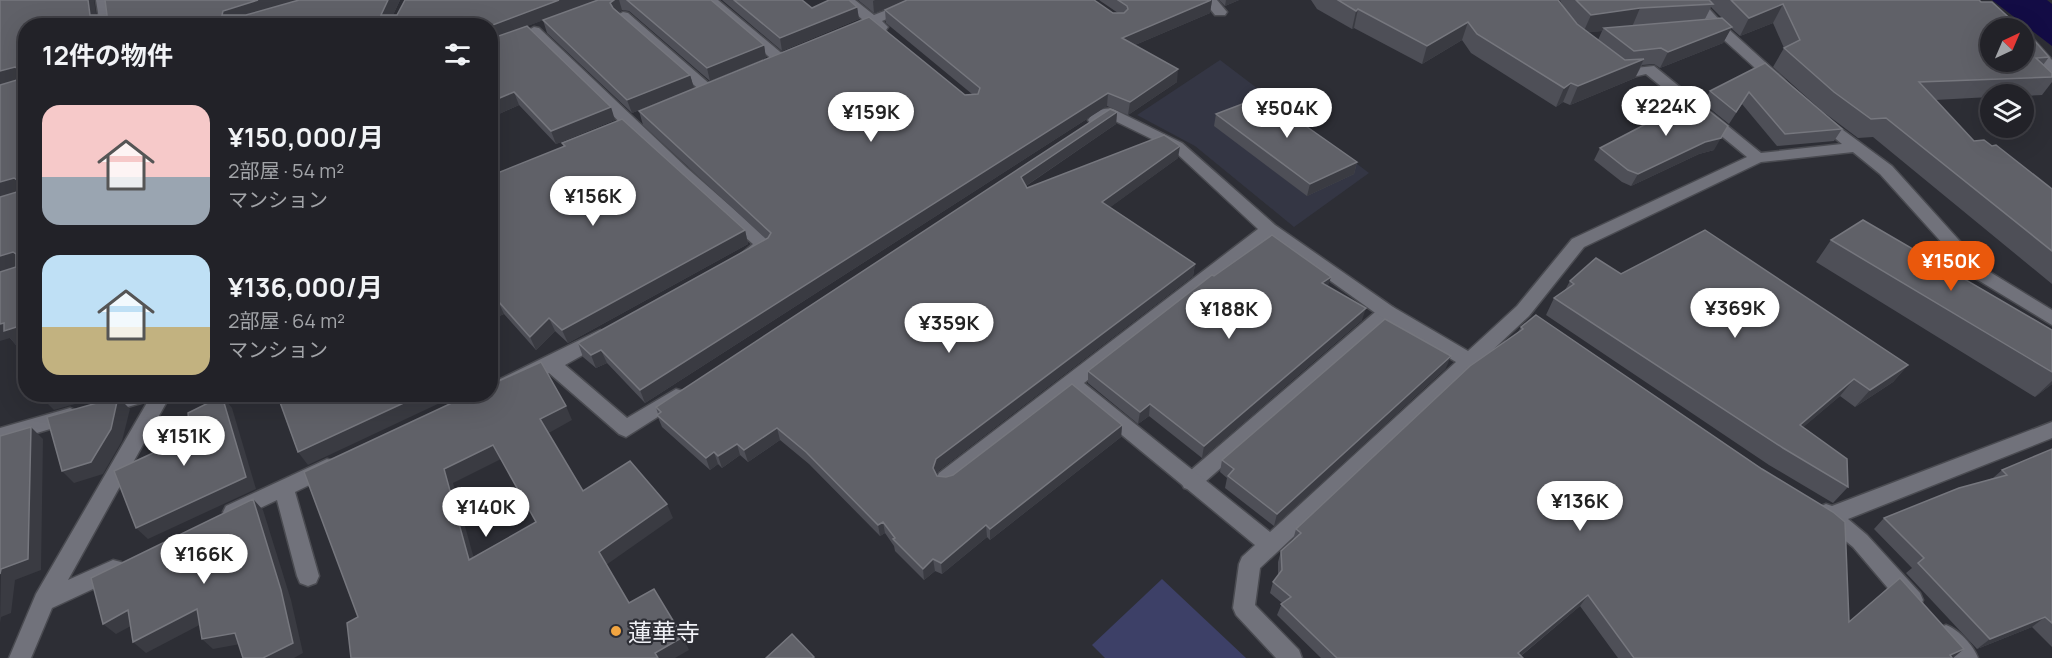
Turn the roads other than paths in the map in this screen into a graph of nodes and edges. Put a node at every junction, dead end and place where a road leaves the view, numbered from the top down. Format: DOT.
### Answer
graph roads {
  1 [pos="103,0"];
  2 [pos="710,0"];
  3 [pos="848,0"];
  4 [pos="924,0"];
  5 [pos="1210,0"];
  6 [pos="1694,0"];
  7 [pos="1220,12"];
  8 [pos="623,16"];
  9 [pos="106,18"];
  10 [pos="873,21"];
  11 [pos="1719,28"];
  12 [pos="1697,29"];
  13 [pos="534,31"];
  14 [pos="842,34"];
  15 [pos="891,36"];
  16 [pos="2034,48"];
  17 [pos="780,59"];
  18 [pos="1605,60"];
  19 [pos="2052,68"];
  20 [pos="707,90"];
  21 [pos="1789,92"];
  22 [pos="1807,108"];
  23 [pos="636,119"];
  24 [pos="609,130"];
  25 [pos="1078,131"];
  26 [pos="1857,147"];
  27 [pos="1758,158"];
  28 [pos="1269,229"];
  29 [pos="736,261"];
  30 [pos="1522,311"];
  31 [pos="1387,312"];
  32 [pos="2052,319"];
  33 [pos="1542,324"];
  34 [pos="614,329"];
  35 [pos="1469,361"];
  36 [pos="551,364"];
  37 [pos="1070,382"];
  38 [pos="695,383"];
  39 [pos="498,388"];
  40 [pos="119,402"];
  41 [pos="157,402"];
  42 [pos="2052,430"];
  43 [pos="0,436"];
  44 [pos="348,458"];
  45 [pos="946,479"];
  46 [pos="1191,482"];
  47 [pos="284,487"];
  48 [pos="1811,504"];
  49 [pos="1831,516"];
  50 [pos="211,522"];
  51 [pos="1269,544"];
  52 [pos="128,561"];
  53 [pos="308,576"];
  54 [pos="44,601"];
  55 [pos="20,658"];
  56 [pos="1291,658"];
  57 [pos="1967,658"];
  1 -- 9 [label="street"];
  2 -- 17 [label="street"];
  3 -- 10 [label="street"];
  4 -- 10 [label="street"];
  5 -- 7 [label="street"];
  6 -- 11 [label="street"];
  8 -- 20 [label="street"];
  10 -- 14 [label="street"];
  10 -- 15 [label="street"];
  11 -- 12 [label="street"];
  11 -- 21 [label="street"];
  13 -- 23 [label="street"];
  16 -- 19 [label="street"];
  18 -- 27 [label="street"];
  22 -- 26 [label="street"];
  23 -- 24 [label="street"];
  23 -- 29 [label="street"];
  25 -- 28 [label="street"];
  26 -- 27 [label="street"];
  26 -- 32 [label="street"];
  27 -- 30 [label="street"];
  28 -- 31 [label="street"];
  28 -- 37 [label="street"];
  30 -- 33 [label="street"];
  30 -- 35 [label="street"];
  31 -- 35 [label="street"];
  31 -- 46 [label="street"];
  34 -- 36 [label="street"];
  35 -- 51 [label="street"];
  36 -- 38 [label="street"];
  36 -- 39 [label="street"];
  37 -- 45 [label="street"];
  37 -- 46 [label="street"];
  40 -- 43 [label="street"];
  41 -- 54 [label="street"];
  42 -- 49 [label="street"];
  44 -- 47 [label="street"];
  46 -- 51 [label="street"];
  47 -- 50 [label="street"];
  47 -- 53 [label="street"];
  48 -- 49 [label="street"];
  49 -- 57 [label="street"];
  51 -- 56 [label="street"];
  52 -- 54 [label="street"];
  54 -- 55 [label="street"];
}
